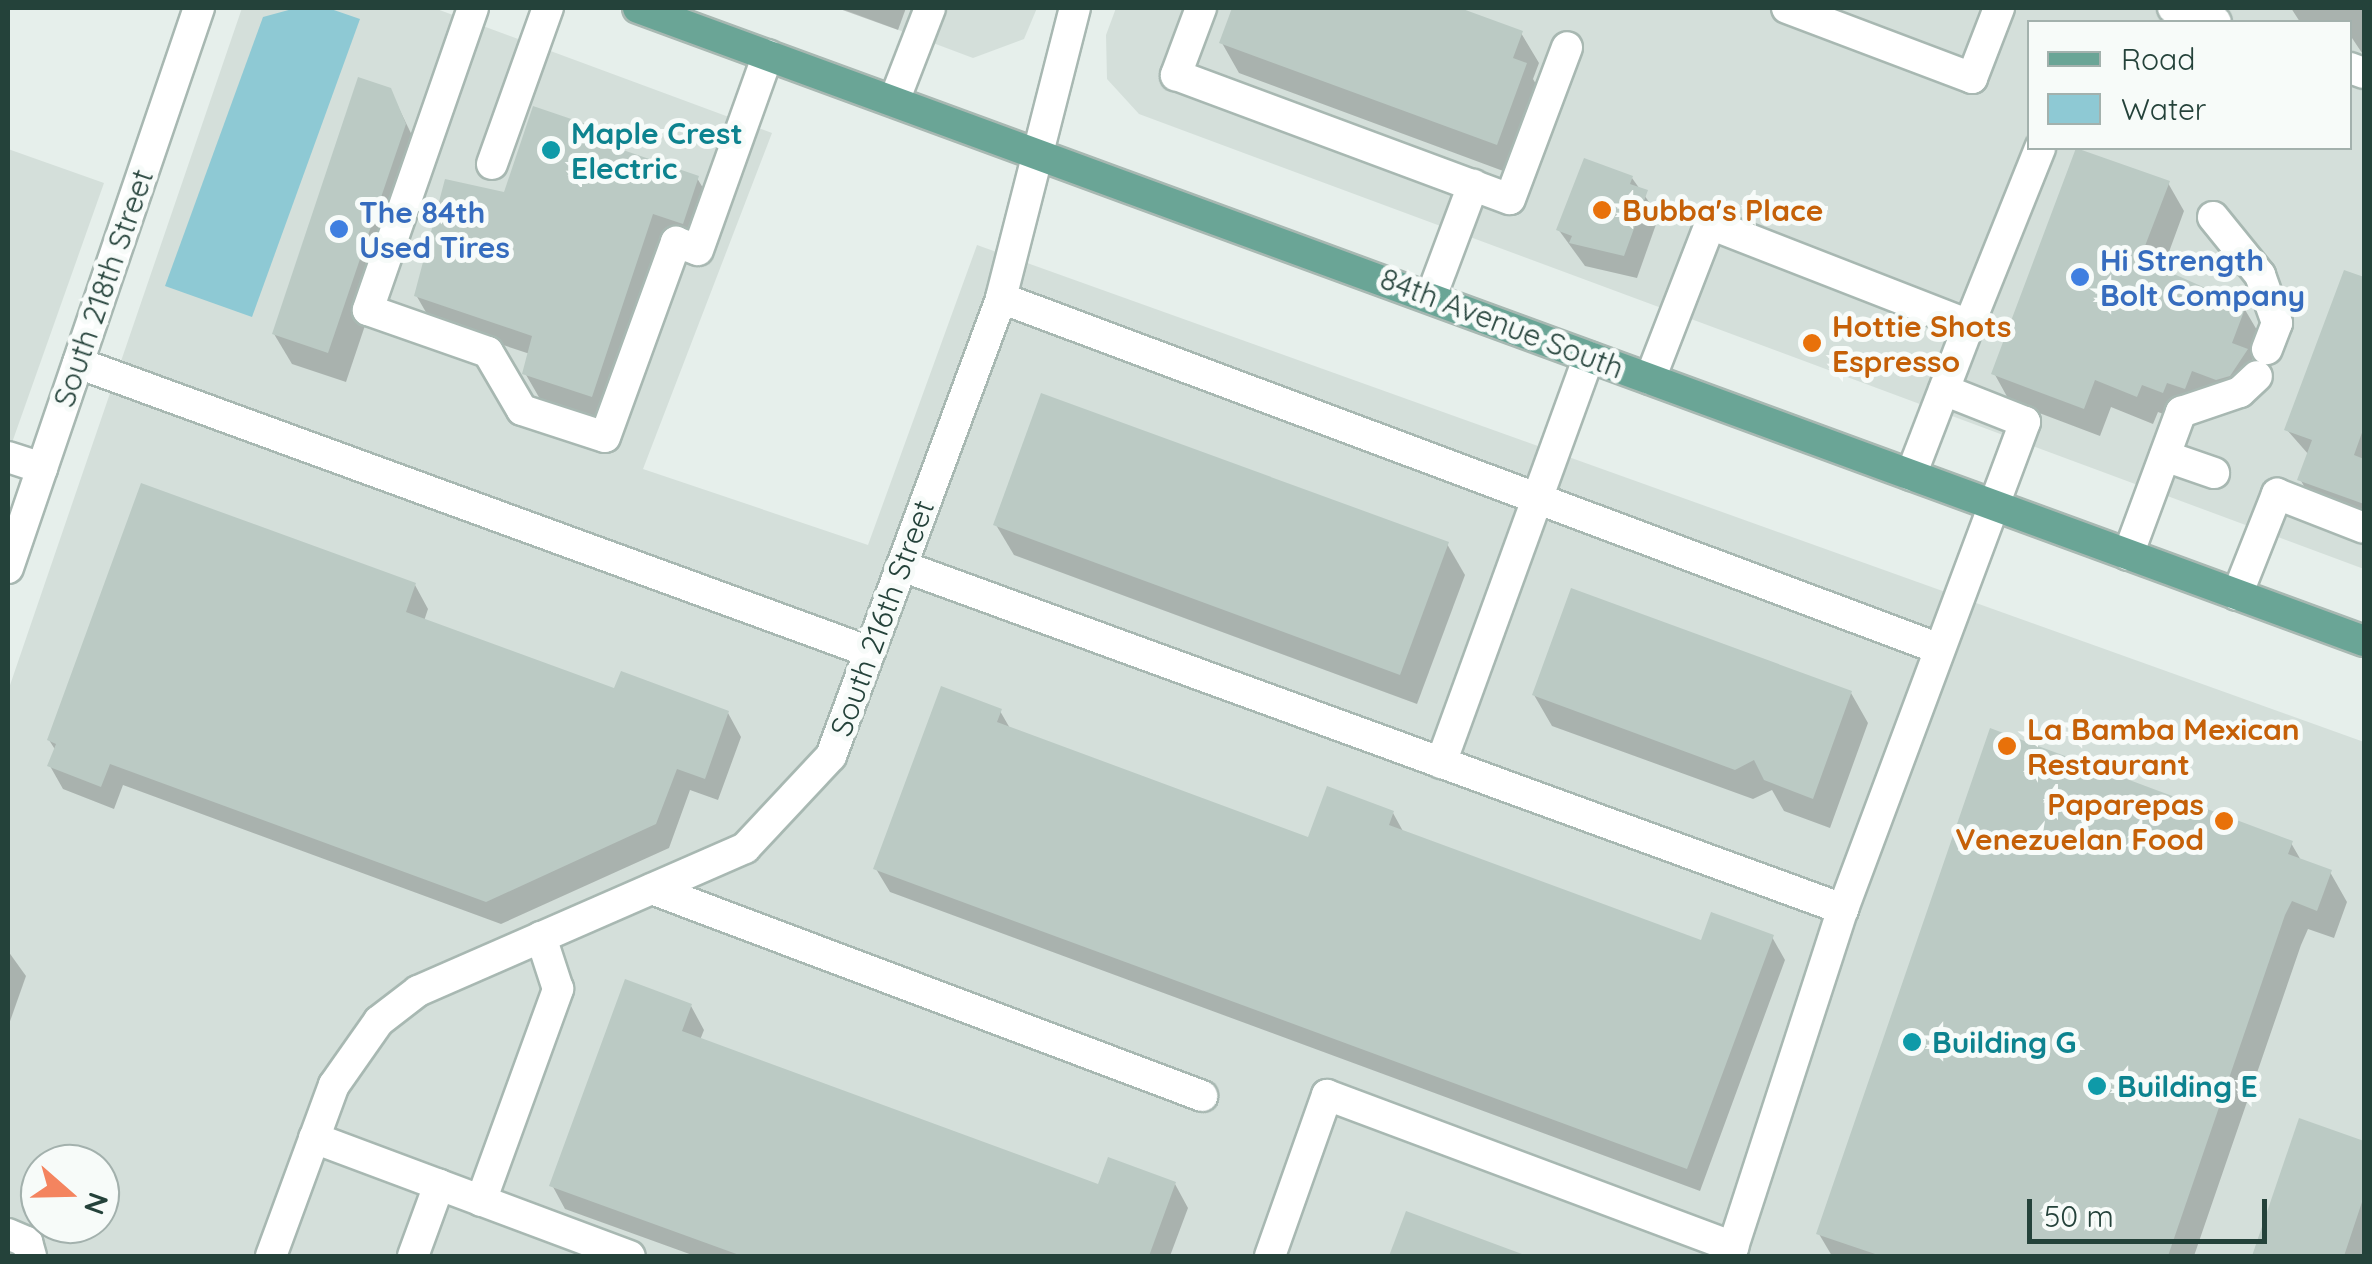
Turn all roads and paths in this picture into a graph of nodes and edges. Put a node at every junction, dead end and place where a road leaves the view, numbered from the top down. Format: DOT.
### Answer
graph roads {
  1 [pos="200,8"];
  2 [pos="473,8"];
  3 [pos="548,8"];
  4 [pos="930,8"];
  5 [pos="1075,8"];
  6 [pos="1200,8"];
  7 [pos="1788,8"];
  8 [pos="1999,8"];
  9 [pos="2172,8"];
  10 [pos="653,10"];
  11 [pos="2210,20"];
  12 [pos="1567,48"];
  13 [pos="768,55"];
  14 [pos="894,101"];
  15 [pos="2039,150"];
  16 [pos="1034,153"];
  17 [pos="492,164"];
  18 [pos="1472,185"];
  19 [pos="2213,216"];
  20 [pos="1431,297"];
  21 [pos="1001,298"];
  22 [pos="1970,325"];
  23 [pos="1589,357"];
  24 [pos="78,363"];
  25 [pos="1650,379"];
  26 [pos="1944,390"];
  27 [pos="2165,456"];
  28 [pos="8,457"];
  29 [pos="42,468"];
  30 [pos="2214,472"];
  31 [pos="1912,475"];
  32 [pos="1536,502"];
  33 [pos="1993,505"];
  34 [pos="2364,528"];
  35 [pos="2128,554"];
  36 [pos="902,566"];
  37 [pos="8,568"];
  38 [pos="2237,594"];
  39 [pos="2364,642"];
  40 [pos="1940,648"];
  41 [pos="870,652"];
  42 [pos="1441,763"];
  43 [pos="652,889"];
  44 [pos="1843,909"];
  45 [pos="541,937"];
  46 [pos="1202,1096"];
  47 [pos="314,1138"];
  48 [pos="439,1185"];
  49 [pos="481,1201"];
  50 [pos="8,1234"];
  51 [pos="1732,1252"];
  52 [pos="30,1256"];
  53 [pos="271,1256"];
  54 [pos="413,1256"];
  55 [pos="630,1256"];
  56 [pos="1270,1256"];
  1 -- 24 [label="street, South 218th Street"];
  2 -- 13 [label="street"];
  3 -- 17 [label="street"];
  4 -- 14 [label="street"];
  5 -- 16 [label="street, South 216th Street"];
  6 -- 18 [label="street"];
  7 -- 8 [label="street"];
  9 -- 11 [label="street"];
  10 -- 13 [label="main road, 84th Avenue South"];
  12 -- 18 [label="street"];
  13 -- 14 [label="main road, 84th Avenue South"];
  14 -- 16 [label="main road, 84th Avenue South"];
  15 -- 22 [label="street"];
  16 -- 20 [label="main road, 84th Avenue South"];
  16 -- 21 [label="street, South 216th Street"];
  18 -- 20 [label="street"];
  19 -- 27 [label="street"];
  20 -- 23 [label="main road, 84th Avenue South"];
  21 -- 32 [label="street"];
  21 -- 36 [label="street, South 216th Street"];
  22 -- 25 [label="street"];
  22 -- 26 [label="street"];
  23 -- 25 [label="main road, 84th Avenue South"];
  23 -- 32 [label="street"];
  24 -- 29 [label="street, South 218th Street"];
  24 -- 41 [label="street"];
  25 -- 31 [label="main road, 84th Avenue South"];
  26 -- 31 [label="street"];
  26 -- 33 [label="street"];
  27 -- 30 [label="street"];
  27 -- 35 [label="street"];
  28 -- 29 [label="street"];
  29 -- 37 [label="street, South 218th Street"];
  31 -- 33 [label="main road, 84th Avenue South"];
  32 -- 40 [label="street"];
  32 -- 42 [label="street"];
  33 -- 35 [label="main road, 84th Avenue South"];
  33 -- 40 [label="street"];
  34 -- 38 [label="street"];
  35 -- 38 [label="main road, 84th Avenue South"];
  36 -- 41 [label="street, South 216th Street"];
  36 -- 42 [label="street"];
  38 -- 39 [label="main road, 84th Avenue South"];
  40 -- 44 [label="street"];
  41 -- 43 [label="street, South 216th Street"];
  42 -- 44 [label="street"];
  43 -- 45 [label="street, South 216th Street"];
  43 -- 46 [label="street"];
  44 -- 51 [label="street"];
  45 -- 47 [label="street, South 216th Street"];
  45 -- 49 [label="street"];
  47 -- 48 [label="street"];
  47 -- 53 [label="street, South 216th Street"];
  48 -- 49 [label="street"];
  48 -- 54 [label="street"];
  49 -- 55 [label="street"];
  50 -- 52 [label="street"];
  51 -- 56 [label="street"];
}
